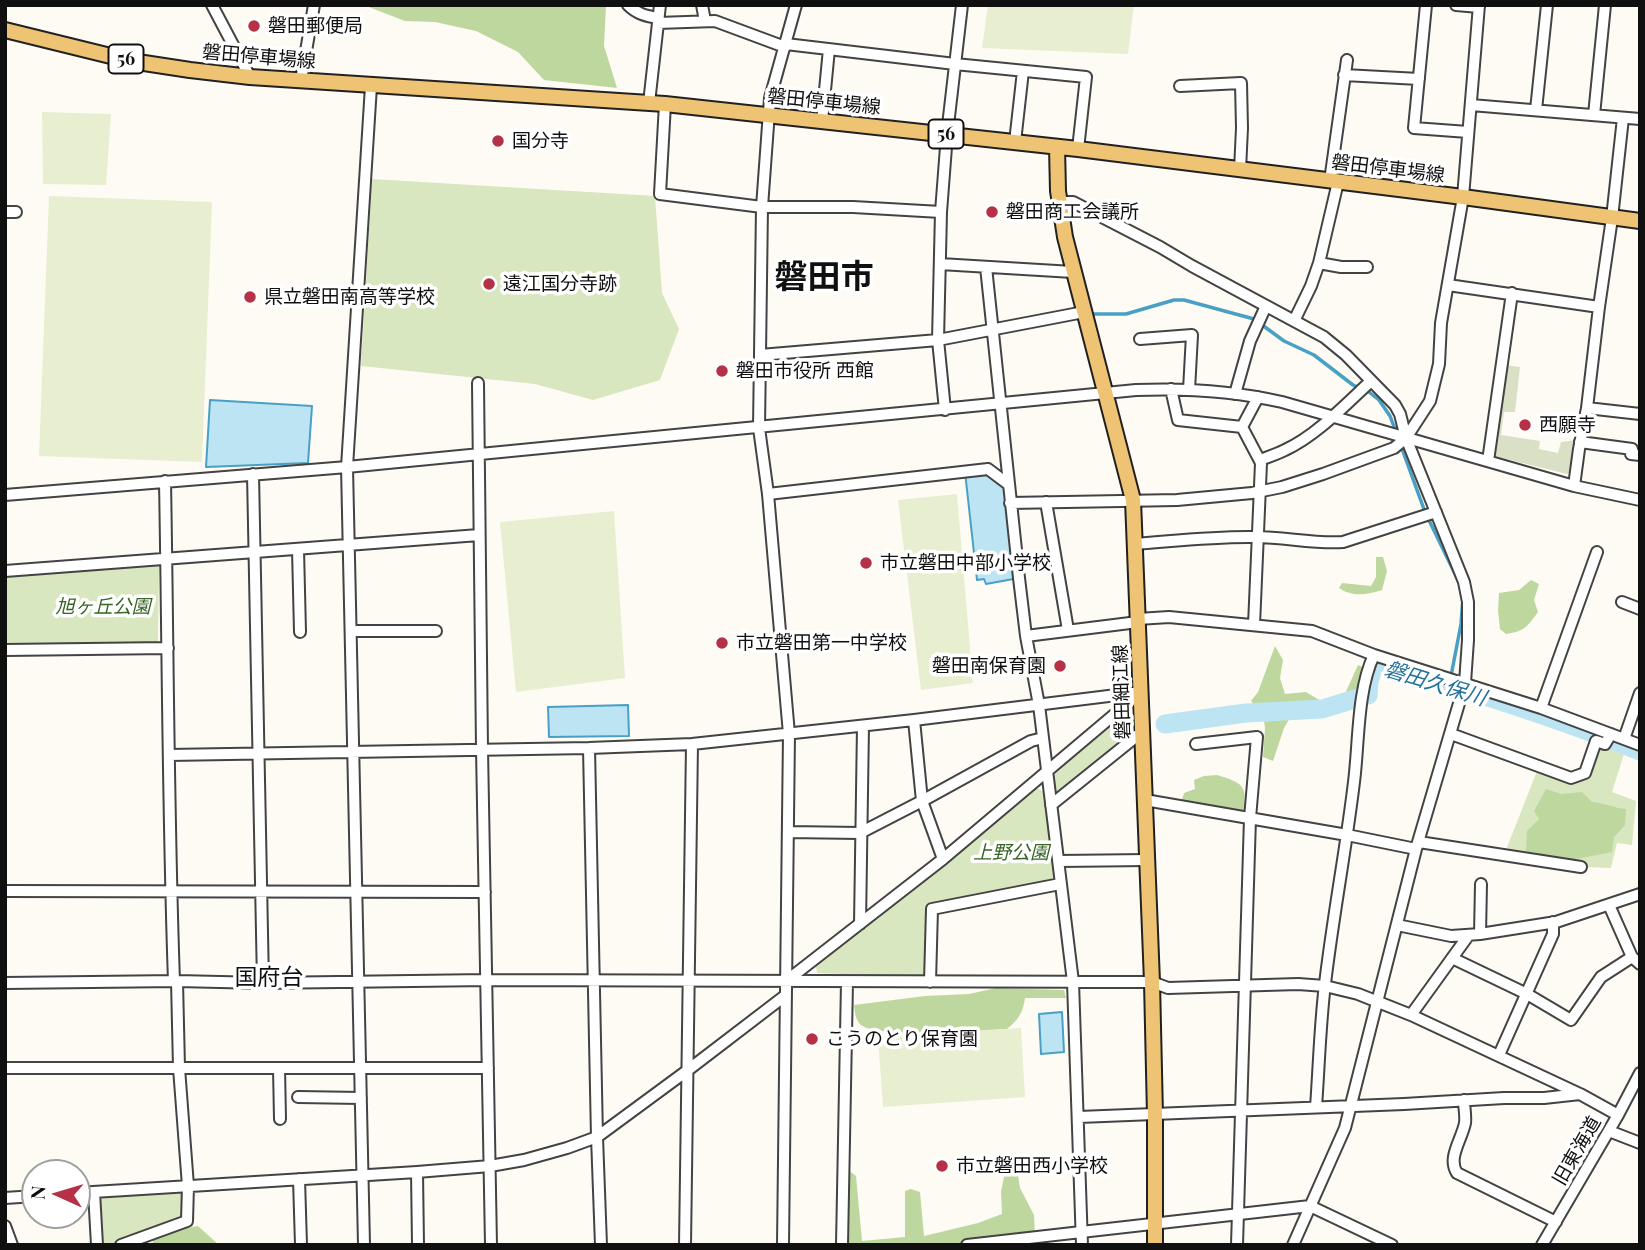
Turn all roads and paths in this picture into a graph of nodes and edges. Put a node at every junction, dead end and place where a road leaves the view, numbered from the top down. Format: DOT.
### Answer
graph roads {
  1 [pos="212,5"];
  2 [pos="314,5"];
  3 [pos="628,5"];
  4 [pos="660,5"];
  5 [pos="702,5"];
  6 [pos="796,5"];
  7 [pos="962,5"];
  8 [pos="1426,5"];
  9 [pos="1456,5"];
  10 [pos="1546,5"];
  11 [pos="1605,5"];
  12 [pos="1479,6"];
  13 [pos="658,21"];
  14 [pos="705,21"];
  15 [pos="5,30"];
  16 [pos="786,45"];
  17 [pos="829,49"];
  18 [pos="1347,60"];
  19 [pos="955,64"];
  20 [pos="1023,71"];
  21 [pos="1345,75"];
  22 [pos="250,77"];
  23 [pos="1419,79"];
  24 [pos="301,80"];
  25 [pos="371,86"];
  26 [pos="1181,86"];
  27 [pos="649,103"];
  28 [pos="665,104"];
  29 [pos="1471,105"];
  30 [pos="1536,110"];
  31 [pos="769,115"];
  32 [pos="1594,115"];
  33 [pos="1623,118"];
  34 [pos="1640,119"];
  35 [pos="822,121"];
  36 [pos="1468,132"];
  37 [pos="947,134"];
  38 [pos="1015,142"];
  39 [pos="1057,147"];
  40 [pos="1078,149"];
  41 [pos="1240,170"];
  42 [pos="1334,181"];
  43 [pos="1463,197"];
  44 [pos="1060,202"];
  45 [pos="762,207"];
  46 [pos="941,212"];
  47 [pos="1612,218"];
  48 [pos="1640,221"];
  49 [pos="1319,263"];
  50 [pos="940,264"];
  51 [pos="986,267"];
  52 [pos="1367,267"];
  53 [pos="1073,272"];
  54 [pos="1448,285"];
  55 [pos="1512,293"];
  56 [pos="1266,306"];
  57 [pos="1599,307"];
  58 [pos="1084,312"];
  59 [pos="1294,321"];
  60 [pos="993,329"];
  61 [pos="938,340"];
  62 [pos="1140,340"];
  63 [pos="760,355"];
  64 [pos="1371,381"];
  65 [pos="478,383"];
  66 [pos="1171,389"];
  67 [pos="1189,390"];
  68 [pos="1106,394"];
  69 [pos="1235,394"];
  70 [pos="1258,397"];
  71 [pos="1000,404"];
  72 [pos="1587,408"];
  73 [pos="945,410"];
  74 [pos="1640,414"];
  75 [pos="1332,416"];
  76 [pos="759,428"];
  77 [pos="1242,428"];
  78 [pos="1406,438"];
  79 [pos="1580,442"];
  80 [pos="478,454"];
  81 [pos="1640,455"];
  82 [pos="1260,460"];
  83 [pos="1488,461"];
  84 [pos="347,467"];
  85 [pos="253,474"];
  86 [pos="164,481"];
  87 [pos="1008,484"];
  88 [pos="1574,486"];
  89 [pos="1259,491"];
  90 [pos="768,494"];
  91 [pos="5,495"];
  92 [pos="1133,500"];
  93 [pos="1640,500"];
  94 [pos="1046,502"];
  95 [pos="1010,503"];
  96 [pos="1436,512"];
  97 [pos="479,535"];
  98 [pos="1258,537"];
  99 [pos="1135,544"];
  100 [pos="349,545"];
  101 [pos="298,549"];
  102 [pos="255,552"];
  103 [pos="1597,552"];
  104 [pos="166,558"];
  105 [pos="5,571"];
  106 [pos="1622,602"];
  107 [pos="1640,609"];
  108 [pos="1138,620"];
  109 [pos="1254,625"];
  110 [pos="1068,630"];
  111 [pos="351,631"];
  112 [pos="436,631"];
  113 [pos="300,632"];
  114 [pos="1026,636"];
  115 [pos="168,648"];
  116 [pos="5,650"];
  117 [pos="1374,655"];
  118 [pos="1465,683"];
  119 [pos="1141,692"];
  120 [pos="1640,693"];
  121 [pos="1039,705"];
  122 [pos="1541,708"];
  123 [pos="914,720"];
  124 [pos="863,726"];
  125 [pos="1143,731"];
  126 [pos="789,734"];
  127 [pos="1451,734"];
  128 [pos="1611,734"];
  129 [pos="1042,738"];
  130 [pos="1624,739"];
  131 [pos="692,744"];
  132 [pos="1196,744"];
  133 [pos="1640,745"];
  134 [pos="589,748"];
  135 [pos="482,749"];
  136 [pos="354,752"];
  137 [pos="259,754"];
  138 [pos="169,755"];
  139 [pos="1047,772"];
  140 [pos="1145,800"];
  141 [pos="922,801"];
  142 [pos="1051,805"];
  143 [pos="1250,818"];
  144 [pos="788,832"];
  145 [pos="860,833"];
  146 [pos="1347,835"];
  147 [pos="1418,846"];
  148 [pos="943,859"];
  149 [pos="1148,860"];
  150 [pos="1058,861"];
  151 [pos="1581,867"];
  152 [pos="1060,884"];
  153 [pos="1481,884"];
  154 [pos="262,890"];
  155 [pos="358,890"];
  156 [pos="5,891"];
  157 [pos="171,891"];
  158 [pos="485,892"];
  159 [pos="1640,894"];
  160 [pos="1609,905"];
  161 [pos="1553,922"];
  162 [pos="860,923"];
  163 [pos="1397,925"];
  164 [pos="1474,935"];
  165 [pos="1452,958"];
  166 [pos="1636,961"];
  167 [pos="487,980"];
  168 [pos="175,981"];
  169 [pos="359,981"];
  170 [pos="594,981"];
  171 [pos="689,982"];
  172 [pos="785,982"];
  173 [pos="847,982"];
  174 [pos="930,982"];
  175 [pos="1073,982"];
  176 [pos="1152,982"];
  177 [pos="5,983"];
  178 [pos="262,983"];
  179 [pos="1244,985"];
  180 [pos="1325,986"];
  181 [pos="1527,994"];
  182 [pos="786,995"];
  183 [pos="1377,1002"];
  184 [pos="1411,1015"];
  185 [pos="1499,1055"];
  186 [pos="5,1068"];
  187 [pos="178,1068"];
  188 [pos="279,1068"];
  189 [pos="360,1068"];
  190 [pos="488,1068"];
  191 [pos="688,1070"];
  192 [pos="1640,1073"];
  193 [pos="1580,1094"];
  194 [pos="298,1097"];
  195 [pos="361,1098"];
  196 [pos="1464,1100"];
  197 [pos="1352,1106"];
  198 [pos="1316,1107"];
  199 [pos="1241,1110"];
  200 [pos="1155,1115"];
  201 [pos="1618,1115"];
  202 [pos="1079,1117"];
  203 [pos="280,1119"];
  204 [pos="1609,1130"];
  205 [pos="597,1137"];
  206 [pos="1640,1143"];
  207 [pos="490,1166"];
  208 [pos="417,1172"];
  209 [pos="363,1175"];
  210 [pos="299,1178"];
  211 [pos="188,1186"];
  212 [pos="91,1192"];
  213 [pos="94,1192"];
  214 [pos="1310,1206"];
  215 [pos="1238,1215"];
  216 [pos="1556,1222"];
  217 [pos="1155,1224"];
  218 [pos="5,1226"];
  219 [pos="1083,1231"];
  220 [pos="1007,1242"];
  221 [pos="12,1245"];
  222 [pos="97,1245"];
  223 [pos="121,1245"];
  224 [pos="301,1245"];
  225 [pos="364,1245"];
  226 [pos="418,1245"];
  227 [pos="492,1245"];
  228 [pos="601,1245"];
  229 [pos="685,1245"];
  230 [pos="783,1245"];
  231 [pos="842,1245"];
  232 [pos="967,1245"];
  233 [pos="1082,1245"];
  234 [pos="1155,1245"];
  235 [pos="1237,1245"];
  236 [pos="1293,1245"];
  237 [pos="1392,1245"];
  238 [pos="1542,1245"];
  1 -- 22 [label="street"];
  2 -- 24 [label="street"];
  3 -- 13 [label="street"];
  4 -- 13 [label="street"];
  5 -- 14 [label="street"];
  6 -- 16 [label="street"];
  7 -- 19 [label="street"];
  8 -- 23 [label="street"];
  9 -- 12 [label="street"];
  10 -- 30 [label="street"];
  11 -- 32 [label="street"];
  12 -- 29 [label="street"];
  13 -- 14 [label="street"];
  13 -- 27 [label="street"];
  14 -- 16 [label="street"];
  15 -- 22 [label="main road, 磐田停車場線 / 56"];
  16 -- 17 [label="street"];
  16 -- 31 [label="street"];
  17 -- 19 [label="street"];
  17 -- 35 [label="street"];
  18 -- 21 [label="street"];
  19 -- 20 [label="street"];
  19 -- 37 [label="street"];
  20 -- 38 [label="street"];
  20 -- 40 [label="street"];
  21 -- 23 [label="street"];
  21 -- 42 [label="street"];
  22 -- 24 [label="main road, 磐田停車場線 / 56"];
  23 -- 36 [label="street"];
  24 -- 25 [label="main road, 磐田停車場線 / 56"];
  25 -- 27 [label="main road, 磐田停車場線 / 56"];
  25 -- 84 [label="street"];
  26 -- 41 [label="street"];
  27 -- 28 [label="main road, 磐田停車場線 / 56"];
  28 -- 31 [label="main road, 磐田停車場線 / 56"];
  28 -- 45 [label="street"];
  29 -- 30 [label="street"];
  29 -- 36 [label="street"];
  30 -- 32 [label="street"];
  31 -- 35 [label="main road, 磐田停車場線 / 56"];
  31 -- 45 [label="street"];
  32 -- 33 [label="street"];
  33 -- 34 [label="street"];
  33 -- 47 [label="street"];
  35 -- 37 [label="main road, 磐田停車場線 / 56"];
  36 -- 43 [label="street"];
  37 -- 38 [label="main road, 磐田停車場線 / 56"];
  37 -- 46 [label="street"];
  38 -- 39 [label="main road, 磐田停車場線 / 56"];
  39 -- 40 [label="main road, 磐田停車場線 / 56"];
  39 -- 44 [label="main road, 磐田細江線"];
  40 -- 41 [label="main road, 磐田停車場線 / 56"];
  41 -- 42 [label="main road, 磐田停車場線 / 56"];
  42 -- 43 [label="main road, 磐田停車場線 / 56"];
  42 -- 49 [label="street"];
  43 -- 47 [label="main road, 磐田停車場線 / 56"];
  43 -- 54 [label="street"];
  44 -- 53 [label="main road, 磐田細江線"];
  44 -- 56 [label="street"];
  45 -- 46 [label="street"];
  45 -- 63 [label="street"];
  46 -- 50 [label="street"];
  47 -- 48 [label="main road, 磐田停車場線 / 56"];
  47 -- 57 [label="street"];
  49 -- 52 [label="street"];
  49 -- 59 [label="street"];
  50 -- 51 [label="street"];
  50 -- 61 [label="street"];
  51 -- 53 [label="street"];
  51 -- 60 [label="street"];
  53 -- 58 [label="main road, 磐田細江線"];
  54 -- 55 [label="street"];
  54 -- 78 [label="street"];
  55 -- 57 [label="street"];
  55 -- 83 [label="street"];
  56 -- 59 [label="street"];
  56 -- 69 [label="street"];
  57 -- 72 [label="street"];
  58 -- 60 [label="street"];
  58 -- 68 [label="main road, 磐田細江線"];
  59 -- 64 [label="street"];
  60 -- 61 [label="street"];
  60 -- 71 [label="street"];
  61 -- 63 [label="street"];
  61 -- 73 [label="street"];
  62 -- 67 [label="street"];
  63 -- 76 [label="street"];
  64 -- 75 [label="street"];
  64 -- 78 [label="street"];
  65 -- 80 [label="street"];
  66 -- 67 [label="street"];
  66 -- 68 [label="street"];
  66 -- 77 [label="street"];
  67 -- 69 [label="street"];
  68 -- 71 [label="street"];
  68 -- 92 [label="main road, 磐田細江線"];
  69 -- 70 [label="street"];
  70 -- 75 [label="street"];
  70 -- 77 [label="street"];
  71 -- 73 [label="street"];
  71 -- 87 [label="street"];
  72 -- 74 [label="street"];
  72 -- 79 [label="street"];
  73 -- 76 [label="street"];
  75 -- 78 [label="street"];
  75 -- 82 [label="street"];
  76 -- 80 [label="street"];
  76 -- 90 [label="street"];
  77 -- 82 [label="street"];
  78 -- 83 [label="street"];
  78 -- 89 [label="street"];
  78 -- 96 [label="street"];
  79 -- 81 [label="street"];
  79 -- 88 [label="street"];
  80 -- 84 [label="street"];
  80 -- 97 [label="street"];
  82 -- 89 [label="street"];
  83 -- 88 [label="street"];
  84 -- 85 [label="street"];
  84 -- 100 [label="street"];
  85 -- 86 [label="street"];
  85 -- 102 [label="street"];
  86 -- 91 [label="street"];
  86 -- 104 [label="street"];
  87 -- 90 [label="street"];
  87 -- 95 [label="street"];
  88 -- 93 [label="street"];
  89 -- 92 [label="street"];
  89 -- 98 [label="street"];
  90 -- 126 [label="street"];
  92 -- 94 [label="street"];
  92 -- 99 [label="main road, 磐田細江線"];
  94 -- 95 [label="street"];
  94 -- 110 [label="street"];
  95 -- 114 [label="street"];
  96 -- 98 [label="street"];
  96 -- 118 [label="street"];
  97 -- 100 [label="street"];
  97 -- 135 [label="street"];
  98 -- 99 [label="street"];
  98 -- 109 [label="street"];
  99 -- 108 [label="main road, 磐田細江線"];
  100 -- 101 [label="street"];
  100 -- 111 [label="street"];
  101 -- 102 [label="street"];
  101 -- 113 [label="street"];
  102 -- 104 [label="street"];
  102 -- 137 [label="street"];
  103 -- 122 [label="street"];
  104 -- 105 [label="street"];
  104 -- 115 [label="street"];
  106 -- 107 [label="street"];
  108 -- 109 [label="street"];
  108 -- 110 [label="street"];
  108 -- 119 [label="main road, 磐田細江線"];
  109 -- 117 [label="street"];
  110 -- 114 [label="street"];
  111 -- 112 [label="street"];
  111 -- 136 [label="street"];
  114 -- 121 [label="street"];
  115 -- 116 [label="street"];
  115 -- 138 [label="street"];
  117 -- 118 [label="street"];
  117 -- 146 [label="street"];
  118 -- 122 [label="street"];
  118 -- 127 [label="street"];
  119 -- 121 [label="street"];
  119 -- 125 [label="main road, 磐田細江線"];
  119 -- 139 [label="street"];
  120 -- 130 [label="street"];
  121 -- 123 [label="street"];
  121 -- 129 [label="street"];
  122 -- 128 [label="street"];
  123 -- 124 [label="street"];
  123 -- 141 [label="street"];
  124 -- 126 [label="street"];
  124 -- 145 [label="street"];
  125 -- 140 [label="main road, 磐田細江線"];
  125 -- 142 [label="street"];
  126 -- 131 [label="street"];
  126 -- 144 [label="street"];
  127 -- 128 [label="street"];
  127 -- 147 [label="street"];
  128 -- 130 [label="street"];
  129 -- 139 [label="street"];
  129 -- 141 [label="street"];
  130 -- 133 [label="street"];
  131 -- 134 [label="street"];
  131 -- 171 [label="street"];
  132 -- 143 [label="street"];
  134 -- 135 [label="street"];
  134 -- 170 [label="street"];
  135 -- 136 [label="street"];
  135 -- 158 [label="street"];
  136 -- 137 [label="street"];
  136 -- 155 [label="street"];
  137 -- 138 [label="street"];
  137 -- 154 [label="street"];
  138 -- 157 [label="street"];
  139 -- 142 [label="street"];
  139 -- 148 [label="street"];
  140 -- 143 [label="street"];
  140 -- 149 [label="main road, 磐田細江線"];
  141 -- 145 [label="street"];
  141 -- 148 [label="street"];
  142 -- 150 [label="street"];
  143 -- 146 [label="street"];
  143 -- 179 [label="street"];
  144 -- 145 [label="street"];
  144 -- 172 [label="street"];
  145 -- 162 [label="street"];
  146 -- 147 [label="street"];
  146 -- 180 [label="street"];
  147 -- 151 [label="street"];
  147 -- 163 [label="street"];
  148 -- 162 [label="street"];
  149 -- 150 [label="street"];
  149 -- 176 [label="main road, 磐田細江線"];
  150 -- 152 [label="street"];
  152 -- 174 [label="street"];
  152 -- 175 [label="street"];
  153 -- 164 [label="street"];
  154 -- 155 [label="street"];
  154 -- 157 [label="street"];
  154 -- 178 [label="street"];
  155 -- 158 [label="street"];
  155 -- 169 [label="street"];
  156 -- 157 [label="street"];
  157 -- 168 [label="street"];
  158 -- 167 [label="street"];
  159 -- 160 [label="street"];
  160 -- 161 [label="street"];
  160 -- 166 [label="street"];
  161 -- 164 [label="street"];
  161 -- 181 [label="street"];
  162 -- 172 [label="street"];
  163 -- 164 [label="street"];
  163 -- 183 [label="street"];
  164 -- 165 [label="street"];
  165 -- 181 [label="street"];
  165 -- 184 [label="street"];
  166 -- 181 [label="street"];
  167 -- 169 [label="street"];
  167 -- 170 [label="street"];
  167 -- 190 [label="street"];
  168 -- 177 [label="street"];
  168 -- 178 [label="street"];
  168 -- 187 [label="street"];
  169 -- 178 [label="street"];
  169 -- 189 [label="street"];
  170 -- 171 [label="street"];
  170 -- 205 [label="street"];
  171 -- 172 [label="street"];
  171 -- 191 [label="street"];
  172 -- 173 [label="street"];
  172 -- 182 [label="street"];
  173 -- 174 [label="street"];
  173 -- 231 [label="street"];
  174 -- 175 [label="street"];
  175 -- 176 [label="street"];
  175 -- 202 [label="street"];
  176 -- 179 [label="street"];
  176 -- 200 [label="main road, 磐田細江線"];
  179 -- 180 [label="street"];
  179 -- 199 [label="street"];
  180 -- 183 [label="street"];
  180 -- 198 [label="street"];
  181 -- 185 [label="street"];
  182 -- 191 [label="street"];
  182 -- 230 [label="street"];
  183 -- 184 [label="street"];
  183 -- 197 [label="street"];
  184 -- 185 [label="street"];
  185 -- 193 [label="street"];
  186 -- 187 [label="street"];
  187 -- 188 [label="street"];
  187 -- 211 [label="street"];
  188 -- 189 [label="street"];
  188 -- 203 [label="street"];
  189 -- 190 [label="street"];
  189 -- 195 [label="street"];
  190 -- 207 [label="street"];
  191 -- 205 [label="street"];
  191 -- 229 [label="street"];
  192 -- 201 [label="street, 旧東海道"];
  193 -- 196 [label="street"];
  193 -- 201 [label="street"];
  194 -- 195 [label="street"];
  195 -- 209 [label="street"];
  196 -- 197 [label="street"];
  196 -- 216 [label="street"];
  197 -- 198 [label="street"];
  197 -- 214 [label="street"];
  198 -- 199 [label="street"];
  199 -- 200 [label="street"];
  199 -- 215 [label="street"];
  200 -- 202 [label="street"];
  200 -- 217 [label="main road, 磐田細江線"];
  201 -- 204 [label="street, 旧東海道"];
  202 -- 219 [label="street"];
  204 -- 206 [label="street"];
  204 -- 216 [label="street, 旧東海道"];
  205 -- 207 [label="street"];
  205 -- 228 [label="street"];
  207 -- 208 [label="street"];
  207 -- 227 [label="street"];
  208 -- 209 [label="street"];
  208 -- 226 [label="street"];
  209 -- 210 [label="street"];
  209 -- 225 [label="street"];
  210 -- 211 [label="street"];
  210 -- 224 [label="street"];
  211 -- 213 [label="street"];
  211 -- 223 [label="street"];
  212 -- 213 [label="street"];
  213 -- 222 [label="street"];
  214 -- 215 [label="street"];
  214 -- 236 [label="street"];
  214 -- 237 [label="street"];
  215 -- 217 [label="street"];
  215 -- 235 [label="street"];
  216 -- 238 [label="street, 旧東海道"];
  217 -- 219 [label="street"];
  217 -- 234 [label="main road, 磐田細江線"];
  218 -- 221 [label="street"];
  219 -- 220 [label="street"];
  219 -- 233 [label="street"];
  220 -- 232 [label="street"];
}
